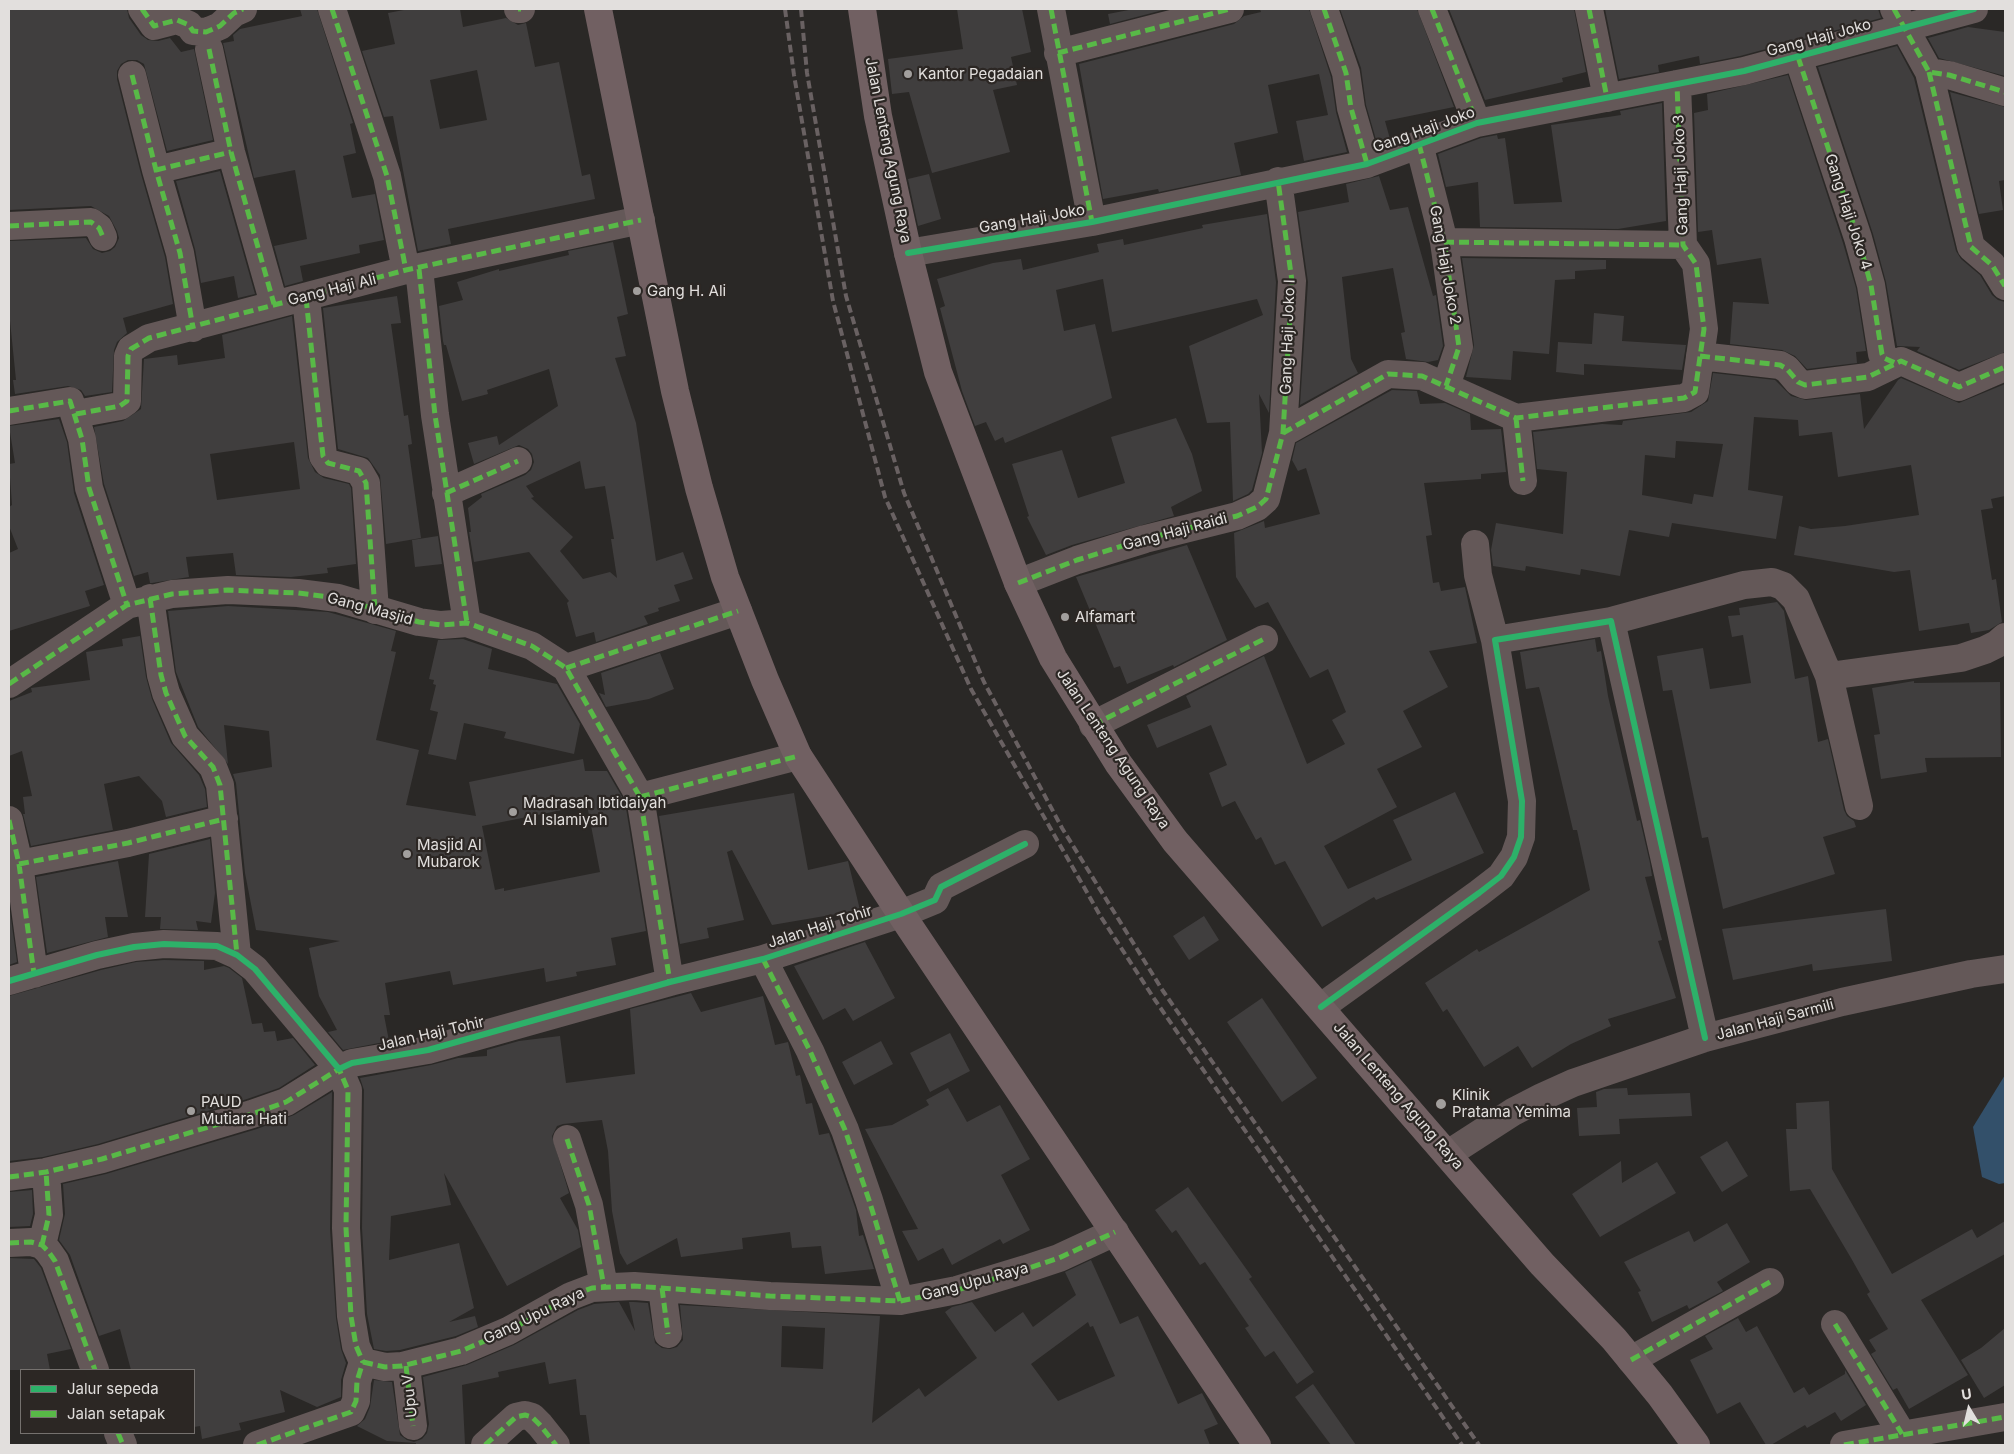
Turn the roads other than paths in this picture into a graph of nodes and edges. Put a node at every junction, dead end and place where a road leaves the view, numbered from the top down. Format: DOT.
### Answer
graph roads {
  1 [pos="142,9"];
  2 [pos="243,9"];
  3 [pos="332,9"];
  4 [pos="598,9"];
  5 [pos="862,9"];
  6 [pos="1051,9"];
  7 [pos="1230,9"];
  8 [pos="1324,9"];
  9 [pos="1432,9"];
  10 [pos="1589,9"];
  11 [pos="1968,10"];
  12 [pos="1899,18"];
  13 [pos="209,49"];
  14 [pos="1058,53"];
  15 [pos="1798,57"];
  16 [pos="1928,72"];
  17 [pos="132,75"];
  18 [pos="1677,84"];
  19 [pos="2005,92"];
  20 [pos="1607,98"];
  21 [pos="1477,123"];
  22 [pos="1419,144"];
  23 [pos="231,152"];
  24 [pos="1367,164"];
  25 [pos="156,170"];
  26 [pos="1278,181"];
  27 [pos="641,220"];
  28 [pos="1092,222"];
  29 [pos="9,226"];
  30 [pos="103,237"];
  31 [pos="1444,242"];
  32 [pos="1683,245"];
  33 [pos="908,254"];
  34 [pos="412,270"];
  35 [pos="2005,286"];
  36 [pos="306,298"];
  37 [pos="274,304"];
  38 [pos="192,328"];
  39 [pos="1700,356"];
  40 [pos="1895,363"];
  41 [pos="2005,367"];
  42 [pos="1446,386"];
  43 [pos="9,410"];
  44 [pos="76,414"];
  45 [pos="1516,418"];
  46 [pos="1283,434"];
  47 [pos="518,461"];
  48 [pos="1523,481"];
  49 [pos="446,494"];
  50 [pos="1475,544"];
  51 [pos="1018,583"];
  52 [pos="138,601"];
  53 [pos="376,610"];
  54 [pos="738,611"];
  55 [pos="1611,621"];
  56 [pos="467,623"];
  57 [pos="2005,637"];
  58 [pos="1264,639"];
  59 [pos="1495,640"];
  60 [pos="566,668"];
  61 [pos="1829,676"];
  62 [pos="9,684"];
  63 [pos="1093,725"];
  64 [pos="798,756"];
  65 [pos="640,797"];
  66 [pos="1859,806"];
  67 [pos="224,819"];
  68 [pos="9,820"];
  69 [pos="1025,844"];
  70 [pos="19,864"];
  71 [pos="901,914"];
  72 [pos="237,954"];
  73 [pos="763,959"];
  74 [pos="2005,969"];
  75 [pos="21,977"];
  76 [pos="670,982"];
  77 [pos="1321,1007"];
  78 [pos="1705,1038"];
  79 [pos="339,1068"];
  80 [pos="567,1139"];
  81 [pos="1448,1154"];
  82 [pos="46,1172"];
  83 [pos="9,1177"];
  84 [pos="1115,1232"];
  85 [pos="9,1243"];
  86 [pos="42,1245"];
  87 [pos="1770,1282"];
  88 [pos="604,1287"];
  89 [pos="662,1288"];
  90 [pos="900,1301"];
  91 [pos="1835,1324"];
  92 [pos="668,1334"];
  93 [pos="1631,1360"];
  94 [pos="363,1362"];
  95 [pos="406,1366"];
  96 [pos="95,1369"];
  97 [pos="2005,1417"];
  98 [pos="413,1426"];
  99 [pos="1902,1434"];
  100 [pos="258,1445"];
  101 [pos="485,1445"];
  102 [pos="556,1445"];
  103 [pos="1257,1445"];
  104 [pos="1696,1445"];
  105 [pos="1844,1445"];
  1 -- 2 [label="street"];
  3 -- 34 [label="street"];
  4 -- 27 [label="main road"];
  5 -- 33 [label="main road, Jalan Lenteng Agung Raya"];
  6 -- 14 [label="street"];
  7 -- 14 [label="street"];
  8 -- 24 [label="street"];
  9 -- 21 [label="street"];
  10 -- 20 [label="street"];
  11 -- 12 [label="street, Gang Haji Joko"];
  12 -- 15 [label="street, Gang Haji Joko"];
  12 -- 16 [label="street"];
  13 -- 23 [label="street"];
  14 -- 28 [label="street"];
  15 -- 18 [label="street, Gang Haji Joko"];
  15 -- 40 [label="street, Gang Haji Joko 4"];
  16 -- 19 [label="street"];
  16 -- 35 [label="street"];
  17 -- 25 [label="street"];
  18 -- 20 [label="street, Gang Haji Joko"];
  18 -- 32 [label="street, Gang Haji Joko 3"];
  20 -- 21 [label="street, Gang Haji Joko"];
  21 -- 22 [label="street, Gang Haji Joko"];
  22 -- 24 [label="street, Gang Haji Joko"];
  22 -- 31 [label="street, Gang Haji Joko 2"];
  23 -- 25 [label="street"];
  23 -- 37 [label="street"];
  24 -- 26 [label="street, Gang Haji Joko"];
  25 -- 38 [label="street"];
  26 -- 28 [label="street, Gang Haji Joko"];
  26 -- 46 [label="street, Gang Haji Joko I"];
  27 -- 34 [label="street, Gang Haji Ali"];
  27 -- 54 [label="main road"];
  28 -- 33 [label="street, Gang Haji Joko"];
  29 -- 30 [label="street"];
  31 -- 32 [label="street"];
  31 -- 42 [label="street, Gang Haji Joko 2"];
  32 -- 39 [label="street, Gang Haji Joko 3"];
  33 -- 51 [label="main road, Jalan Lenteng Agung Raya"];
  34 -- 36 [label="street, Gang Haji Ali"];
  34 -- 49 [label="street"];
  36 -- 37 [label="street, Gang Haji Ali"];
  36 -- 53 [label="street"];
  37 -- 38 [label="street, Gang Haji Ali"];
  38 -- 44 [label="street, Gang Haji Ali"];
  39 -- 40 [label="street"];
  39 -- 45 [label="street, Gang Haji Joko 3"];
  40 -- 41 [label="street"];
  42 -- 45 [label="street"];
  42 -- 46 [label="street"];
  43 -- 44 [label="street"];
  44 -- 52 [label="street"];
  45 -- 48 [label="street"];
  46 -- 51 [label="street, Gang Haji Raidi"];
  47 -- 49 [label="street"];
  49 -- 56 [label="street"];
  50 -- 59 [label="street"];
  51 -- 63 [label="main road, Jalan Lenteng Agung Raya"];
  52 -- 53 [label="street, Gang Masjid"];
  52 -- 62 [label="street, Gang Masjid"];
  52 -- 67 [label="street"];
  53 -- 56 [label="street, Gang Masjid"];
  54 -- 60 [label="street"];
  54 -- 64 [label="main road"];
  55 -- 59 [label="street"];
  55 -- 61 [label="street"];
  55 -- 78 [label="street"];
  56 -- 60 [label="street, Gang Masjid"];
  57 -- 61 [label="street"];
  58 -- 63 [label="street"];
  59 -- 77 [label="street"];
  60 -- 65 [label="street"];
  61 -- 66 [label="street"];
  63 -- 77 [label="main road, Jalan Lenteng Agung Raya"];
  64 -- 65 [label="street"];
  64 -- 71 [label="main road"];
  65 -- 76 [label="street"];
  67 -- 70 [label="street"];
  67 -- 72 [label="street"];
  68 -- 70 [label="street"];
  69 -- 71 [label="street, Jalan Haji Tohir"];
  70 -- 75 [label="street"];
  71 -- 73 [label="street, Jalan Haji Tohir"];
  71 -- 84 [label="main road"];
  72 -- 75 [label="street"];
  72 -- 79 [label="street"];
  73 -- 76 [label="street, Jalan Haji Tohir"];
  73 -- 90 [label="street"];
  74 -- 78 [label="street, Jalan Haji Sarmili"];
  76 -- 79 [label="street, Jalan Haji Tohir"];
  77 -- 81 [label="main road, Jalan Lenteng Agung Raya"];
  78 -- 81 [label="street, Jalan Haji Sarmili"];
  79 -- 82 [label="street, Jalan Haji Tohir"];
  79 -- 94 [label="street"];
  80 -- 88 [label="street"];
  81 -- 93 [label="main road, Jalan Lenteng Agung Raya"];
  82 -- 83 [label="street, Jalan Haji Tohir"];
  82 -- 86 [label="street"];
  84 -- 90 [label="street, Gang Upu Raya"];
  84 -- 103 [label="main road"];
  85 -- 86 [label="street"];
  86 -- 96 [label="street"];
  87 -- 93 [label="street"];
  88 -- 89 [label="street, Gang Upu Raya"];
  88 -- 95 [label="street, Gang Upu Raya"];
  89 -- 90 [label="street, Gang Upu Raya"];
  89 -- 92 [label="street"];
  91 -- 99 [label="street"];
  93 -- 104 [label="main road, Jalan Lenteng Agung Raya"];
  94 -- 95 [label="street, Gang Upu Raya"];
  94 -- 100 [label="street"];
  95 -- 98 [label="street, Upu V"];
  97 -- 99 [label="street"];
  99 -- 105 [label="street"];
  101 -- 102 [label="street"];
}
